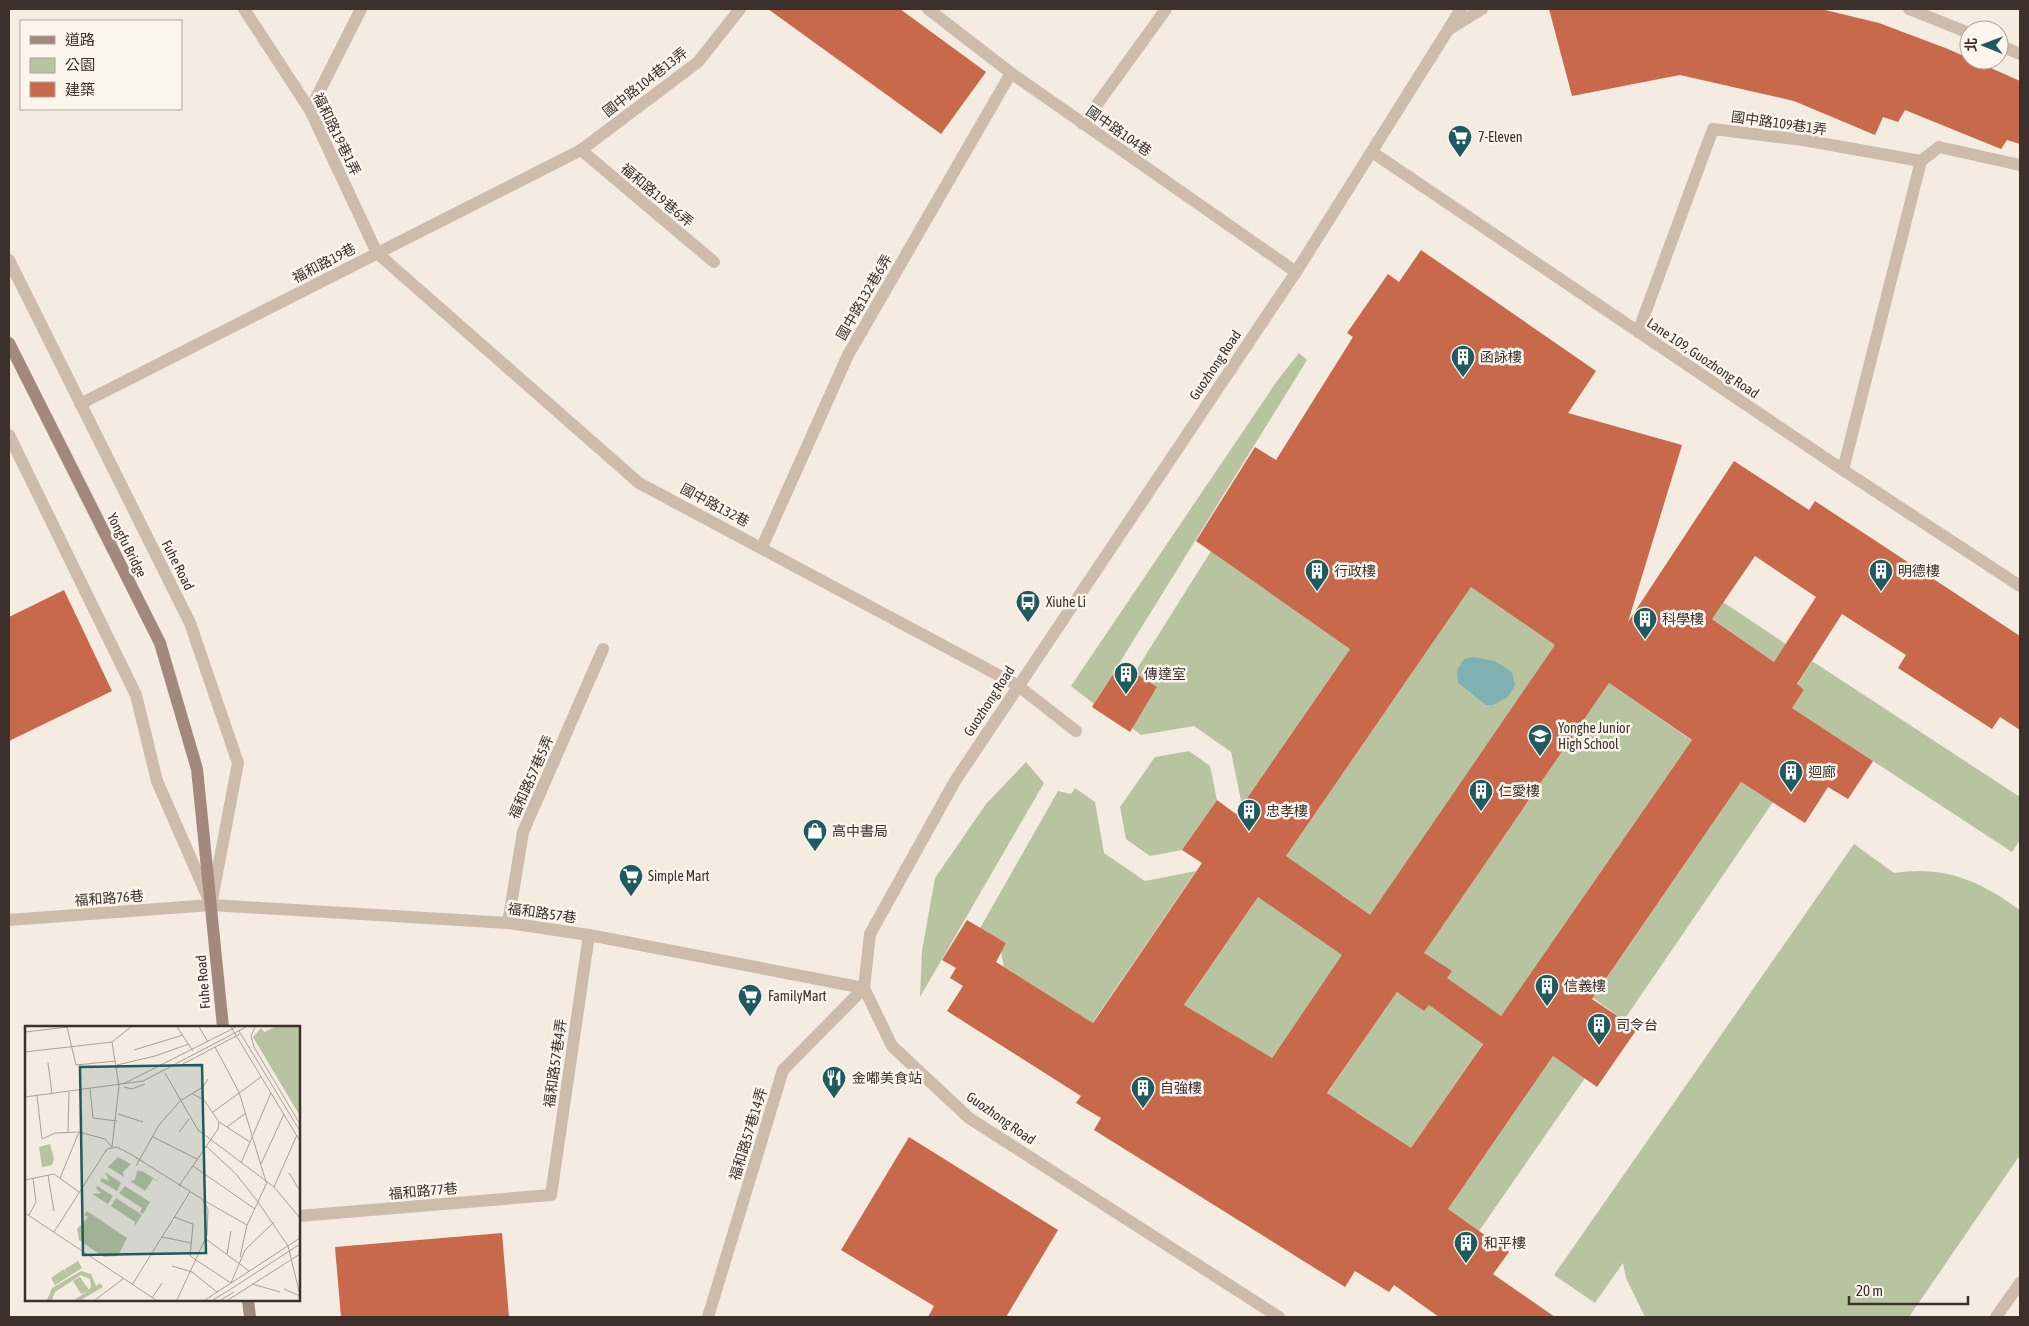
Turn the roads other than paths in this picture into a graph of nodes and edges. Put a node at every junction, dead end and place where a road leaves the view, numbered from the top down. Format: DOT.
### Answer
graph roads {
  1 [pos="244,9"];
  2 [pos="361,9"];
  3 [pos="740,9"];
  4 [pos="928,9"];
  5 [pos="1166,9"];
  6 [pos="1460,9"];
  7 [pos="1482,9"];
  8 [pos="1909,9"];
  9 [pos="1959,29"];
  10 [pos="1448,30"];
  11 [pos="1012,73"];
  12 [pos="310,110"];
  13 [pos="1083,124"];
  14 [pos="581,150"];
  15 [pos="1372,152"];
  16 [pos="1922,161"];
  17 [pos="2020,165"];
  18 [pos="377,253"];
  19 [pos="9,260"];
  20 [pos="714,262"];
  21 [pos="1296,272"];
  22 [pos="1638,332"];
  23 [pos="9,343"];
  24 [pos="80,404"];
  25 [pos="9,436"];
  26 [pos="1843,470"];
  27 [pos="762,546"];
  28 [pos="2020,586"];
  29 [pos="603,649"];
  30 [pos="1017,686"];
  31 [pos="1076,732"];
  32 [pos="197,769"];
  33 [pos="211,905"];
  34 [pos="9,920"];
  35 [pos="508,923"];
  36 [pos="589,935"];
  37 [pos="864,988"];
  38 [pos="223,1026"];
  39 [pos="551,1195"];
  40 [pos="300,1216"];
  41 [pos="2020,1283"];
  42 [pos="248,1301"];
  43 [pos="250,1317"];
  44 [pos="708,1317"];
  45 [pos="1280,1317"];
  46 [pos="1996,1317"];
  1 -- 12 [label="street, 福和路19巷1弄"];
  2 -- 12 [label="street"];
  3 -- 14 [label="street, 國中路104巷13弄"];
  4 -- 11 [label="street, 國中路104巷"];
  5 -- 13 [label="street"];
  6 -- 10 [label="street"];
  7 -- 10 [label="street, Guozhong Road"];
  8 -- 9 [label="street"];
  10 -- 15 [label="street, Guozhong Road"];
  11 -- 13 [label="street, 國中路104巷"];
  11 -- 27 [label="street, 國中路132巷6弄"];
  12 -- 18 [label="street, 福和路19巷1弄"];
  13 -- 21 [label="street, 國中路104巷"];
  14 -- 18 [label="street, 福和路19巷"];
  14 -- 20 [label="street, 福和路19巷6弄"];
  15 -- 21 [label="street, Guozhong Road"];
  15 -- 22 [label="street, Lane 109, Guozhong Road"];
  16 -- 17 [label="street"];
  16 -- 22 [label="street, 國中路109巷1弄"];
  16 -- 26 [label="street"];
  18 -- 24 [label="street, 福和路19巷"];
  18 -- 27 [label="street, 國中路132巷"];
  19 -- 24 [label="street, Fuhe Road"];
  21 -- 30 [label="street, Guozhong Road"];
  22 -- 26 [label="street, Lane 109, Guozhong Road"];
  23 -- 32 [label="street, Yongfu Bridge"];
  24 -- 33 [label="street, Fuhe Road"];
  25 -- 33 [label="street, Fuhe Road"];
  26 -- 28 [label="street, Lane 109, Guozhong Road"];
  27 -- 30 [label="street, 國中路132巷"];
  29 -- 35 [label="street, 福和路57巷5弄"];
  30 -- 31 [label="street, 國中路132巷"];
  30 -- 37 [label="street, Guozhong Road"];
  32 -- 33 [label="street, Fuhe Road"];
  33 -- 34 [label="street, 福和路76巷"];
  33 -- 35 [label="street, 福和路57巷"];
  33 -- 38 [label="street, Fuhe Road"];
  35 -- 36 [label="street, 福和路57巷"];
  36 -- 37 [label="street, 福和路57巷"];
  36 -- 39 [label="street, 福和路57巷4弄"];
  37 -- 44 [label="street, 福和路57巷14弄"];
  37 -- 45 [label="street, Guozhong Road"];
  39 -- 40 [label="street, 福和路77巷"];
  41 -- 46 [label="street"];
  42 -- 43 [label="street"];
}
